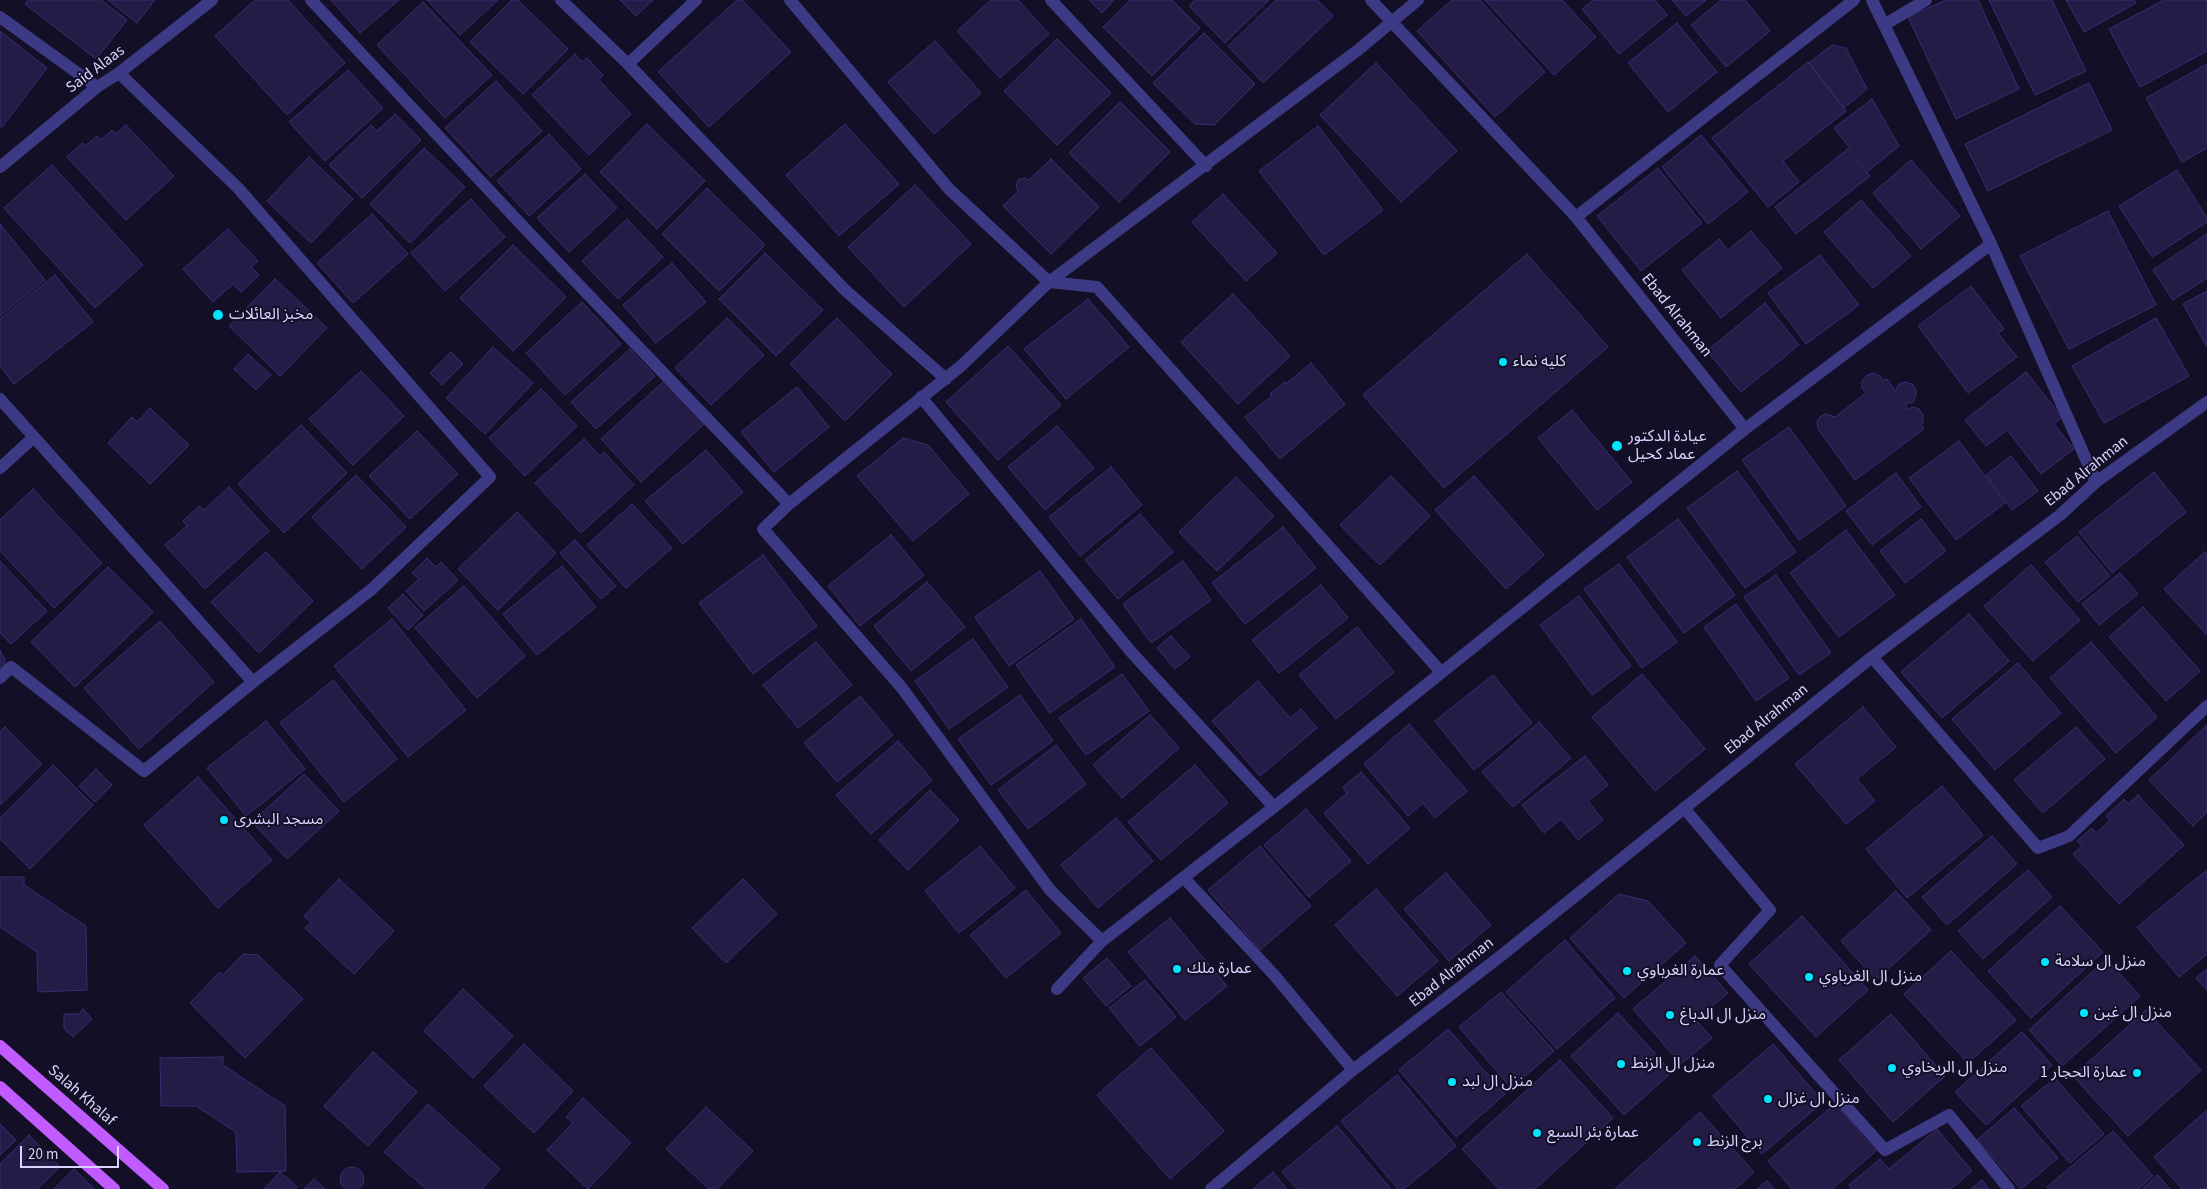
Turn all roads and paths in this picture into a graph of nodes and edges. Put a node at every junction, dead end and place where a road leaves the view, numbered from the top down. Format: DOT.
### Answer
graph roads {
  1 [pos="212,0"];
  2 [pos="311,0"];
  3 [pos="561,0"];
  4 [pos="696,0"];
  5 [pos="790,0"];
  6 [pos="1051,0"];
  7 [pos="1370,0"];
  8 [pos="1418,0"];
  9 [pos="1854,0"];
  10 [pos="1872,0"];
  11 [pos="1926,0"];
  12 [pos="0,17"];
  13 [pos="1391,22"];
  14 [pos="1884,24"];
  15 [pos="628,64"];
  16 [pos="119,73"];
  17 [pos="97,87"];
  18 [pos="1206,166"];
  19 [pos="0,167"];
  20 [pos="1576,217"];
  21 [pos="1991,244"];
  22 [pos="1050,282"];
  23 [pos="946,379"];
  24 [pos="921,397"];
  25 [pos="0,399"];
  26 [pos="2206,406"];
  27 [pos="1745,429"];
  28 [pos="34,437"];
  29 [pos="0,468"];
  30 [pos="2096,482"];
  31 [pos="789,504"];
  32 [pos="1872,657"];
  33 [pos="1441,672"];
  34 [pos="0,678"];
  35 [pos="253,682"];
  36 [pos="2207,706"];
  37 [pos="1274,807"];
  38 [pos="1684,808"];
  39 [pos="1184,878"];
  40 [pos="1102,941"];
  41 [pos="1057,989"];
  42 [pos="0,1046"];
  43 [pos="1353,1070"];
  44 [pos="0,1087"];
  45 [pos="114,1189"];
  46 [pos="163,1189"];
  47 [pos="1211,1189"];
  48 [pos="2010,1189"];
  1 -- 16 [label="street, Said Alaas"];
  2 -- 31 [label="street"];
  3 -- 15 [label="street"];
  4 -- 15 [label="street"];
  5 -- 22 [label="street"];
  6 -- 18 [label="street"];
  7 -- 13 [label="street, Ebad Alrahman"];
  8 -- 13 [label="street"];
  9 -- 20 [label="street"];
  10 -- 14 [label="street"];
  11 -- 14 [label="street"];
  12 -- 17 [label="street"];
  13 -- 18 [label="street"];
  13 -- 20 [label="street, Ebad Alrahman"];
  14 -- 21 [label="street"];
  15 -- 23 [label="street"];
  16 -- 17 [label="street, Said Alaas"];
  16 -- 35 [label="street"];
  17 -- 19 [label="street, Said Alaas"];
  18 -- 22 [label="street"];
  20 -- 27 [label="street, Ebad Alrahman"];
  21 -- 27 [label="street"];
  21 -- 30 [label="street"];
  22 -- 23 [label="street"];
  22 -- 33 [label="street"];
  23 -- 24 [label="street"];
  24 -- 31 [label="street"];
  24 -- 37 [label="street"];
  25 -- 28 [label="street"];
  26 -- 30 [label="street, Ebad Alrahman"];
  27 -- 33 [label="street"];
  28 -- 29 [label="street"];
  28 -- 35 [label="street"];
  30 -- 32 [label="street, Ebad Alrahman"];
  31 -- 40 [label="street"];
  32 -- 36 [label="street"];
  32 -- 38 [label="street, Ebad Alrahman"];
  33 -- 37 [label="street"];
  34 -- 35 [label="street"];
  37 -- 39 [label="street"];
  38 -- 43 [label="street, Ebad Alrahman"];
  38 -- 48 [label="street"];
  39 -- 40 [label="street"];
  39 -- 43 [label="street"];
  40 -- 41 [label="street"];
  42 -- 46 [label="main road, Salah Khalaf"];
  43 -- 47 [label="street, Ebad Alrahman"];
  44 -- 45 [label="main road"];
}
